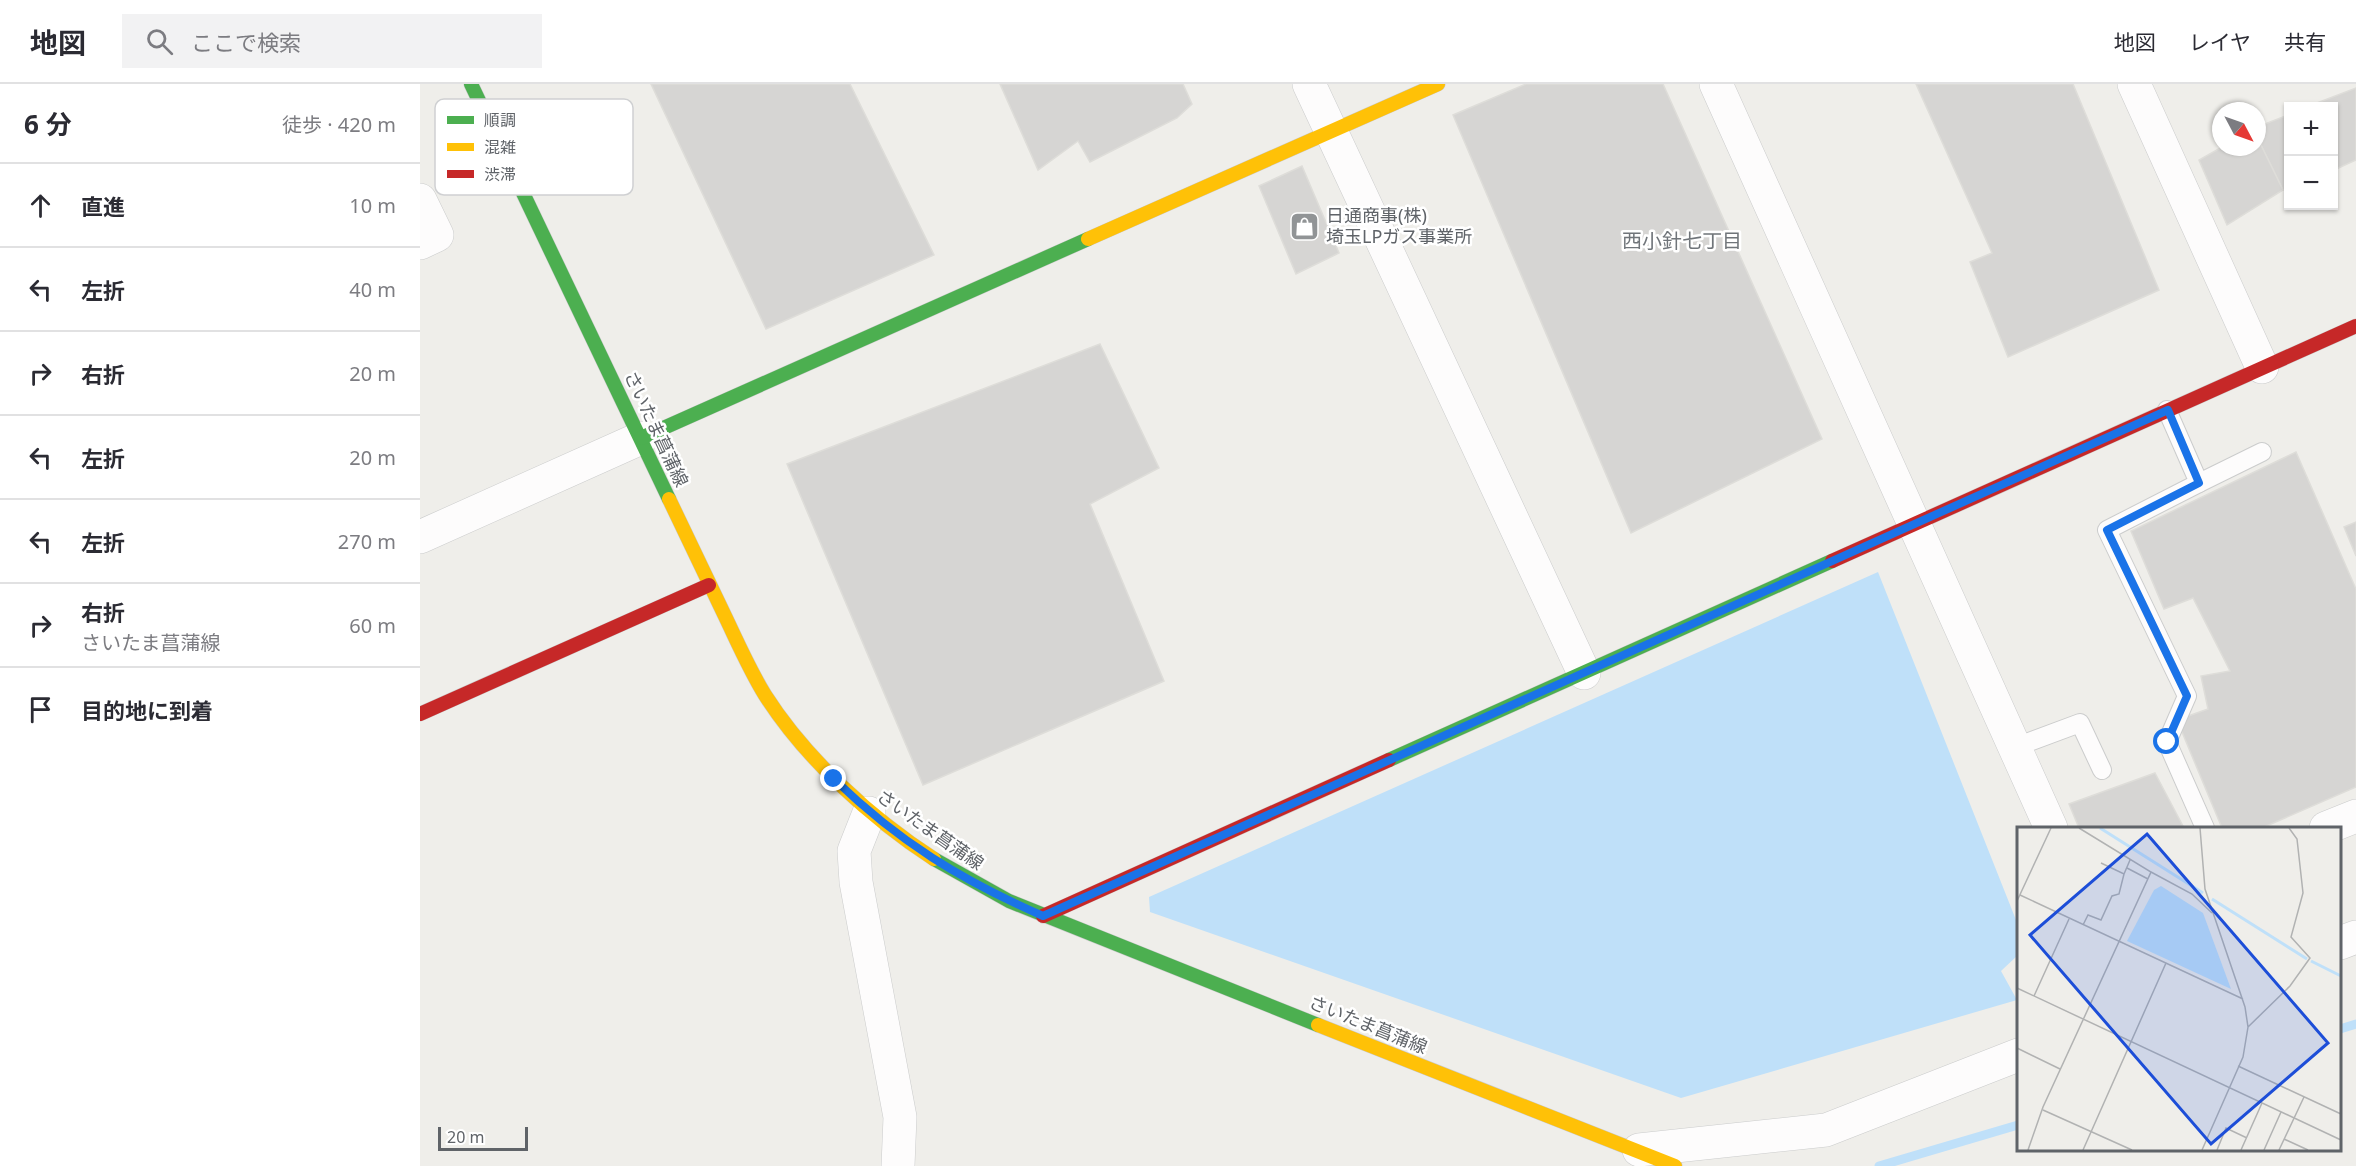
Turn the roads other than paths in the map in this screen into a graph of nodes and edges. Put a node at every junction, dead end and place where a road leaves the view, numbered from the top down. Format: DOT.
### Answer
graph roads {
  1 [pos="471,84"];
  2 [pos="1309,84"];
  3 [pos="1438,84"];
  4 [pos="1716,84"];
  5 [pos="2134,84"];
  6 [pos="478,99"];
  7 [pos="1331,132"];
  8 [pos="524,195"];
  9 [pos="420,200"];
  10 [pos="420,243"];
  11 [pos="2356,326"];
  12 [pos="2262,367"];
  13 [pos="2168,410"];
  14 [pos="641,438"];
  15 [pos="2262,452"];
  16 [pos="2199,483"];
  17 [pos="1913,524"];
  18 [pos="420,537"];
  19 [pos="709,585"];
  20 [pos="1584,673"];
  21 [pos="420,714"];
  22 [pos="2013,748"];
  23 [pos="2102,770"];
  24 [pos="869,813"];
  25 [pos="2356,816"];
  26 [pos="2051,827"];
  27 [pos="2205,827"];
  28 [pos="2328,827"];
  29 [pos="1043,916"];
  30 [pos="2356,937"];
  31 [pos="2341,943"];
  32 [pos="2017,1056"];
  33 [pos="1639,1150"];
  34 [pos="898,1166"];
  35 [pos="1675,1166"];
  1 -- 6 [label="street, さいたま菖蒲線"];
  2 -- 7 [label="street"];
  3 -- 7 [label="street"];
  4 -- 17 [label="street"];
  5 -- 12 [label="street"];
  7 -- 14 [label="street"];
  7 -- 20 [label="street"];
  8 -- 14 [label="street, さいたま菖蒲線"];
  9 -- 10 [label="street"];
  11 -- 12 [label="street"];
  12 -- 13 [label="street"];
  13 -- 16 [label="lane"];
  13 -- 17 [label="street"];
  14 -- 18 [label="street"];
  14 -- 19 [label="street, さいたま菖蒲線"];
  15 -- 16 [label="lane"];
  16 -- 27 [label="lane"];
  17 -- 20 [label="street"];
  17 -- 22 [label="street"];
  19 -- 21 [label="street"];
  19 -- 24 [label="street, さいたま菖蒲線"];
  20 -- 29 [label="street"];
  22 -- 23 [label="lane"];
  22 -- 26 [label="street"];
  24 -- 29 [label="street, さいたま菖蒲線"];
  24 -- 34 [label="street"];
  25 -- 28 [label="street"];
  29 -- 33 [label="street, さいたま菖蒲線"];
  30 -- 31 [label="street"];
  32 -- 33 [label="street"];
  33 -- 35 [label="street, さいたま菖蒲線"];
}
